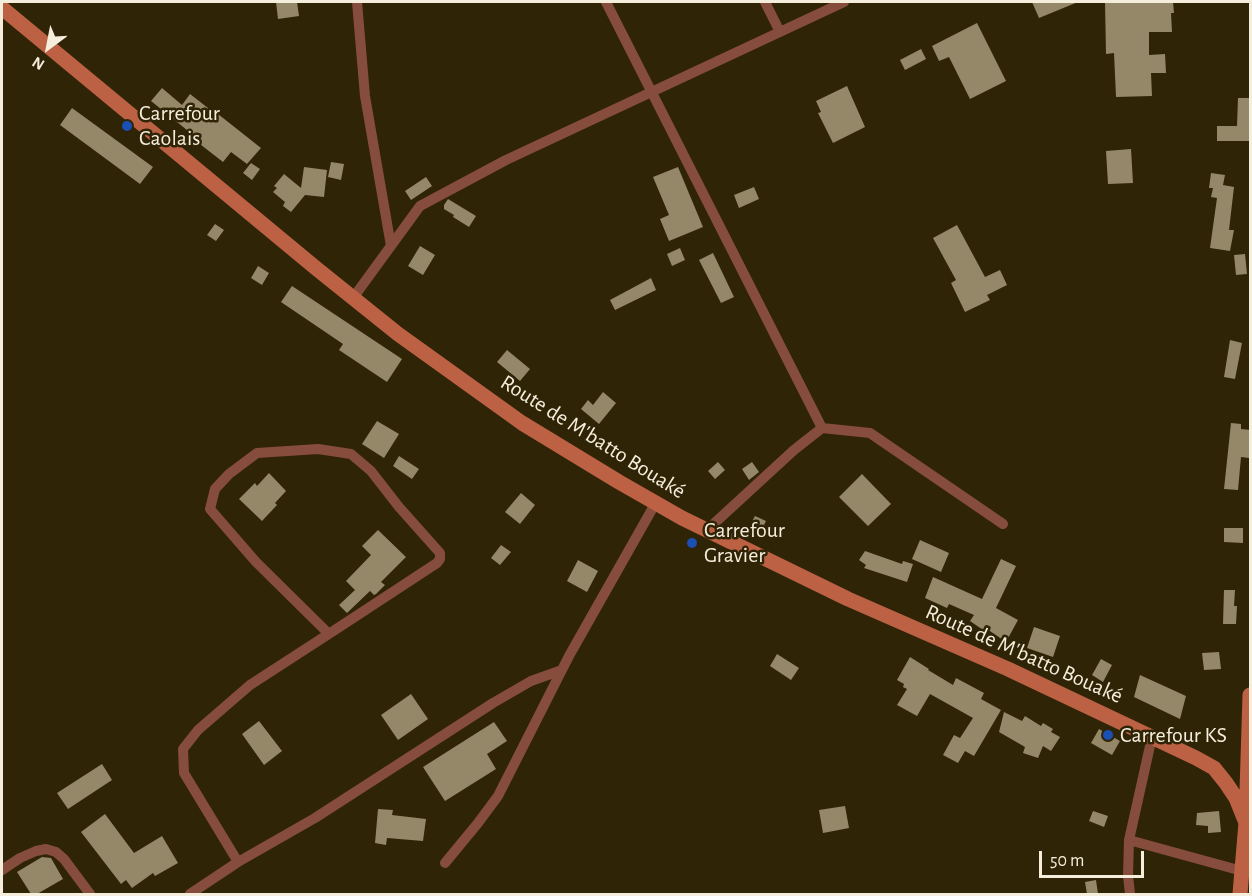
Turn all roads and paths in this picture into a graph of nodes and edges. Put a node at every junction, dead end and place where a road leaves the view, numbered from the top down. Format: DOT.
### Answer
graph roads {
  1 [pos="357,2"];
  2 [pos="606,2"];
  3 [pos="765,2"];
  4 [pos="843,2"];
  5 [pos="2,8"];
  6 [pos="780,32"];
  7 [pos="651,92"];
  8 [pos="391,246"];
  9 [pos="353,298"];
  10 [pos="822,429"];
  11 [pos="656,504"];
  12 [pos="1003,524"];
  13 [pos="707,530"];
  14 [pos="329,634"];
  15 [pos="562,670"];
  16 [pos="1251,695"];
  17 [pos="1152,737"];
  18 [pos="1246,823"];
  19 [pos="1129,840"];
  20 [pos="238,862"];
  21 [pos="445,864"];
  22 [pos="2,870"];
  23 [pos="1242,871"];
  24 [pos="90,894"];
  25 [pos="190,894"];
  26 [pos="1130,894"];
  27 [pos="1240,894"];
  1 -- 8 [label="street"];
  2 -- 7 [label="street"];
  3 -- 6 [label="street"];
  4 -- 6 [label="street"];
  5 -- 9 [label="street, Route de M'batto Bouaké"];
  6 -- 7 [label="street"];
  7 -- 8 [label="street"];
  7 -- 10 [label="street"];
  8 -- 9 [label="street"];
  9 -- 11 [label="street, Route de M'batto Bouaké"];
  10 -- 12 [label="street"];
  10 -- 13 [label="street"];
  11 -- 13 [label="street, Route de M'batto Bouaké"];
  11 -- 15 [label="street"];
  13 -- 17 [label="street, Route de M'batto Bouaké"];
  14 -- 14 [label="street"];
  14 -- 20 [label="street"];
  15 -- 20 [label="street"];
  15 -- 21 [label="street"];
  16 -- 18 [label="street"];
  17 -- 18 [label="street, Route de M'batto Bouaké"];
  17 -- 19 [label="street"];
  18 -- 23 [label="street"];
  19 -- 23 [label="street"];
  19 -- 26 [label="street"];
  20 -- 25 [label="street"];
  22 -- 24 [label="street"];
  23 -- 27 [label="street"];
}
